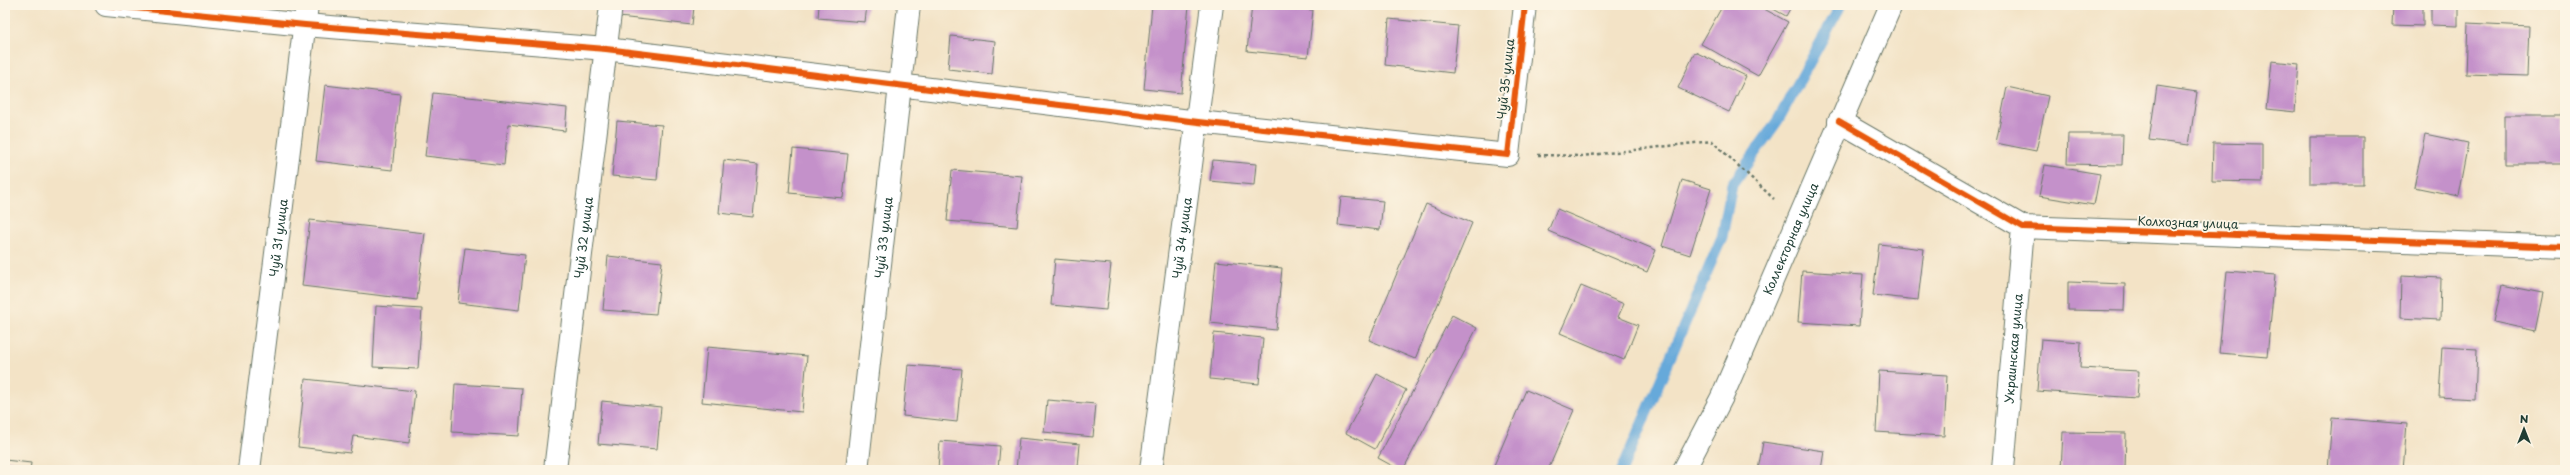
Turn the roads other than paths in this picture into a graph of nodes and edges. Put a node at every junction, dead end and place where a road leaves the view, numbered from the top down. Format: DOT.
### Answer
graph roads {
  1 [pos="106,5"];
  2 [pos="611,5"];
  3 [pos="909,5"];
  4 [pos="1212,5"];
  5 [pos="1524,5"];
  6 [pos="1891,5"];
  7 [pos="306,15"];
  8 [pos="606,49"];
  9 [pos="900,84"];
  10 [pos="1839,121"];
  11 [pos="1198,122"];
  12 [pos="2022,227"];
  13 [pos="2565,247"];
  14 [pos="249,470"];
  15 [pos="555,470"];
  16 [pos="857,470"];
  17 [pos="1151,470"];
  18 [pos="1684,470"];
  19 [pos="2003,470"];
  1 -- 7 [label="street"];
  2 -- 8 [label="street, Чуй 32 улица"];
  3 -- 9 [label="street, Чуй 33 улица"];
  4 -- 11 [label="street, Чуй 34 улица"];
  5 -- 11 [label="street, Чуй 35 улица"];
  6 -- 10 [label="street, Коллекторная улица"];
  7 -- 8 [label="street"];
  7 -- 14 [label="street, Чуй 31 улица"];
  8 -- 9 [label="street"];
  8 -- 15 [label="street, Чуй 32 улица"];
  9 -- 11 [label="street"];
  9 -- 16 [label="street, Чуй 33 улица"];
  10 -- 12 [label="street, Колхозная улица"];
  10 -- 18 [label="street, Коллекторная улица"];
  11 -- 17 [label="street, Чуй 34 улица"];
  12 -- 13 [label="street, Колхозная улица"];
  12 -- 19 [label="street, Украинская улица"];
}
